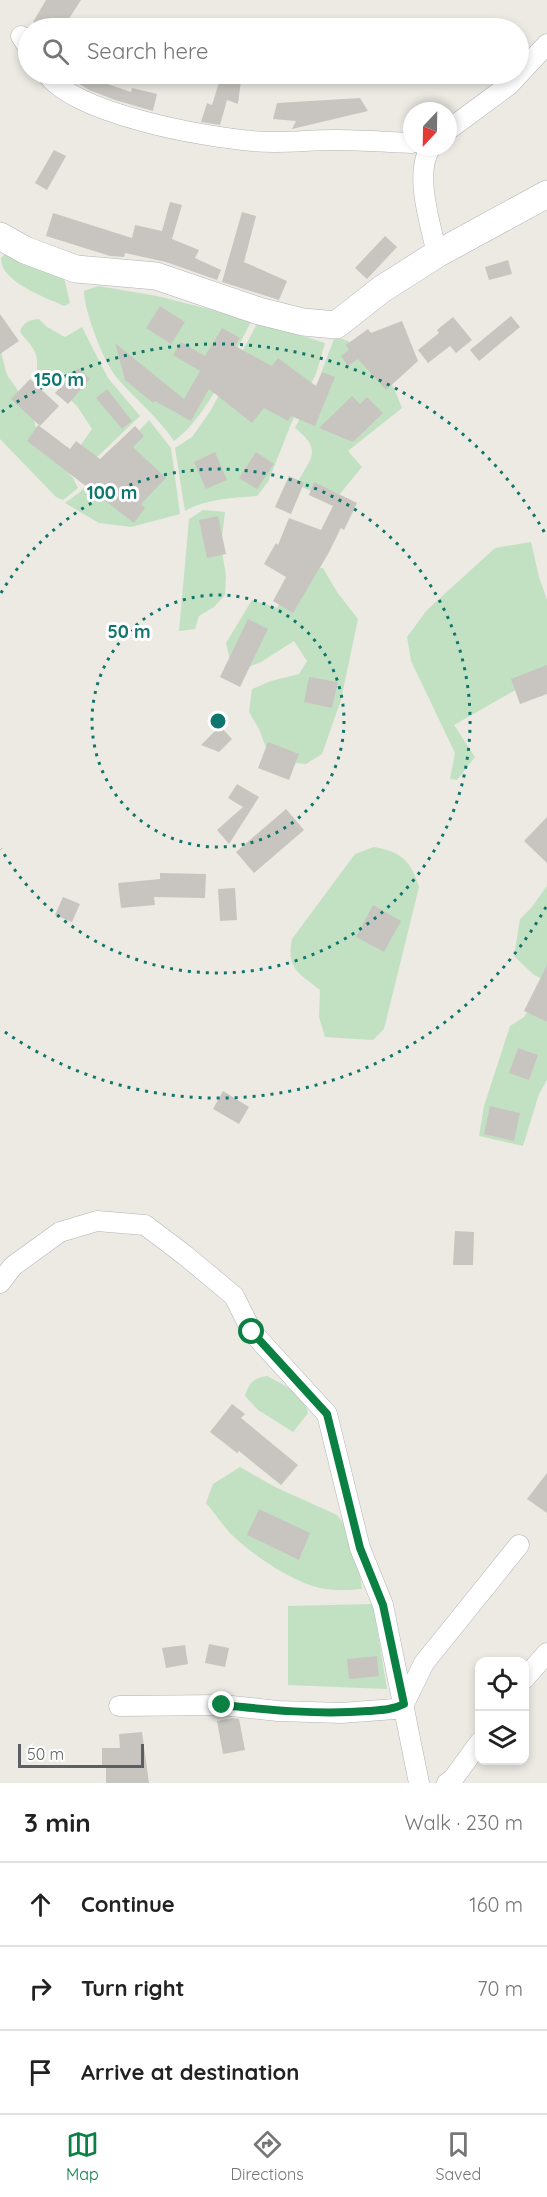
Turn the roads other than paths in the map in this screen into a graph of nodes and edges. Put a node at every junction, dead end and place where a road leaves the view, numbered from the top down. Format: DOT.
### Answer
graph roads {
  1 [pos="547,44"];
  2 [pos="529,63"];
  3 [pos="57,84"];
  4 [pos="510,84"];
  5 [pos="457,123"];
  6 [pos="403,143"];
  7 [pos="426,156"];
  8 [pos="547,195"];
  9 [pos="0,236"];
  10 [pos="437,254"];
  11 [pos="0,1283"];
  12 [pos="519,1545"];
  13 [pos="547,1653"];
  14 [pos="529,1674"];
  15 [pos="404,1704"];
  16 [pos="119,1706"];
  17 [pos="475,1749"];
  18 [pos="419,1783"];
  19 [pos="447,1783"];
  1 -- 2 [label="street"];
  3 -- 6 [label="street"];
  4 -- 5 [label="street"];
  7 -- 10 [label="street"];
  8 -- 10 [label="street"];
  9 -- 10 [label="street"];
  11 -- 15 [label="street"];
  12 -- 15 [label="street"];
  13 -- 14 [label="street"];
  15 -- 16 [label="street"];
  15 -- 18 [label="street"];
  17 -- 19 [label="street"];
}
